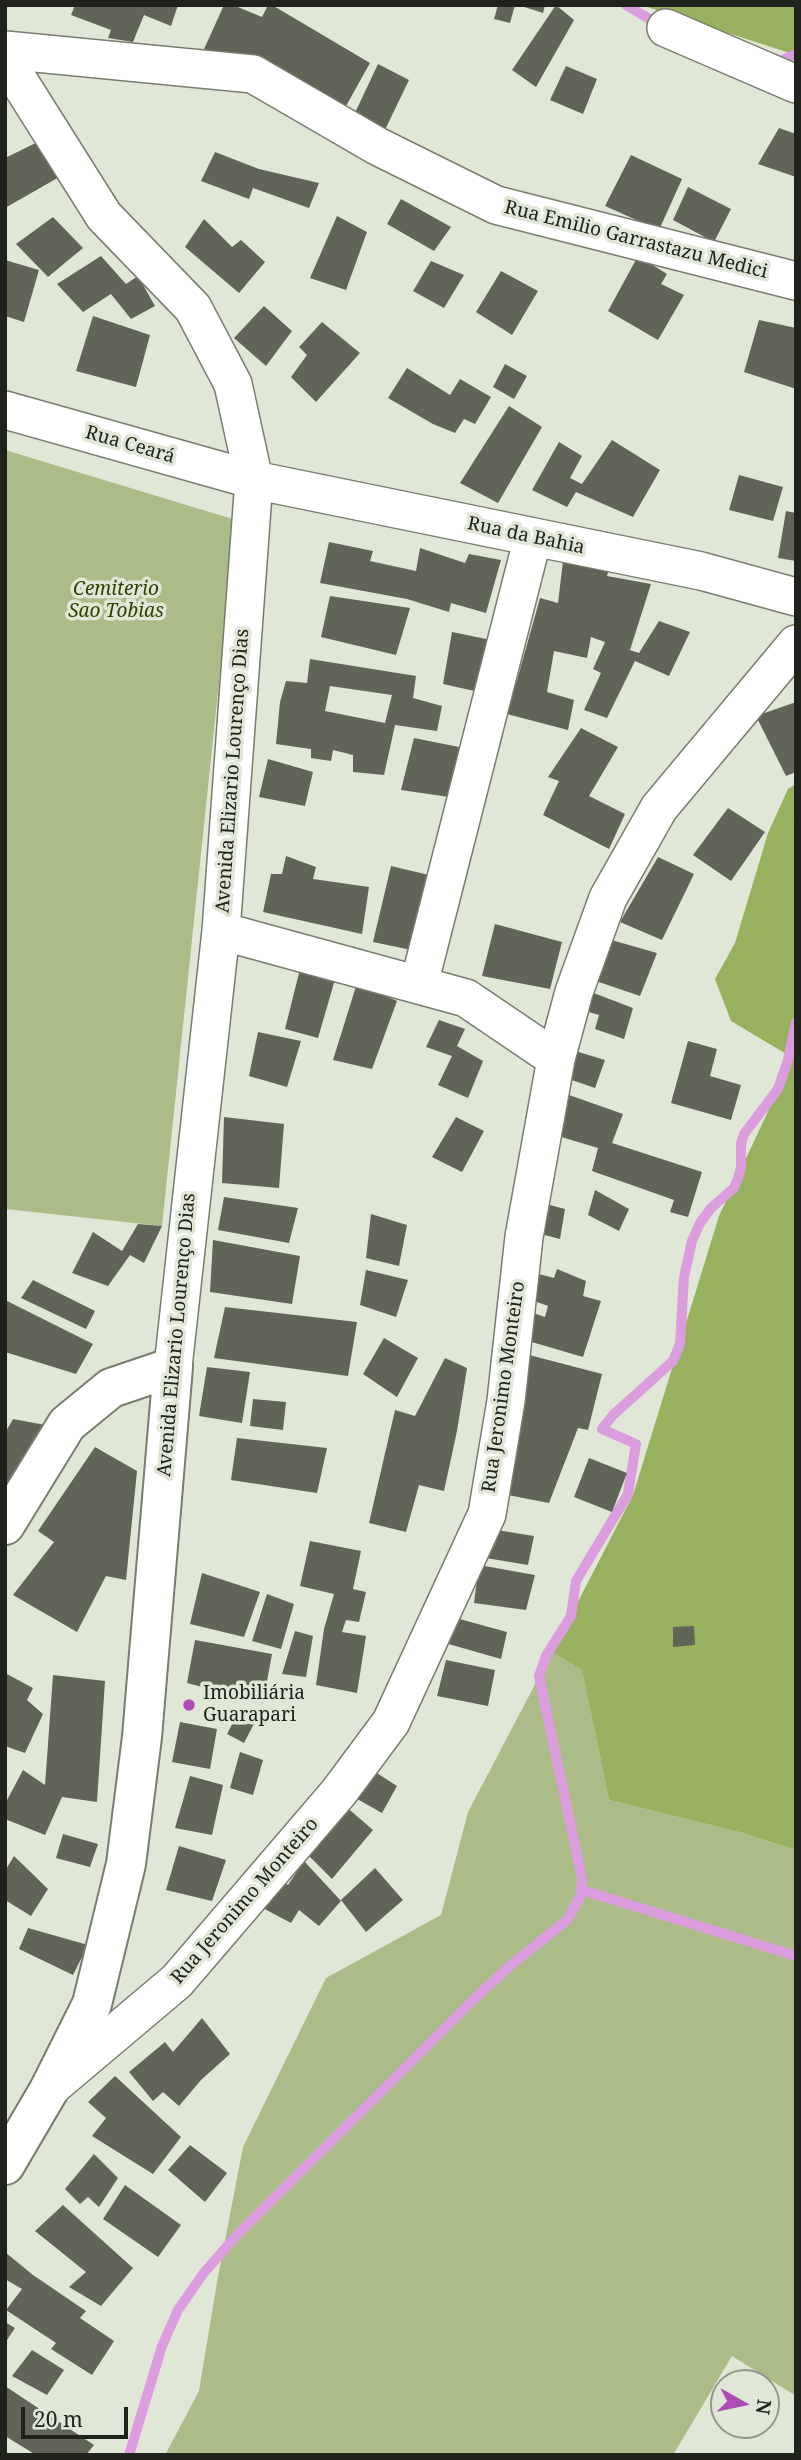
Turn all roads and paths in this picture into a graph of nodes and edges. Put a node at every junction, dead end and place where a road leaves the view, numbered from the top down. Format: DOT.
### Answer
graph roads {
  1 [pos="666,27"];
  2 [pos="5,50"];
  3 [pos="5,59"];
  4 [pos="796,84"];
  5 [pos="796,281"];
  6 [pos="5,410"];
  7 [pos="254,480"];
  8 [pos="533,537"];
  9 [pos="796,597"];
  10 [pos="796,644"];
  11 [pos="221,931"];
  12 [pos="419,984"];
  13 [pos="556,1059"];
  14 [pos="173,1367"];
  15 [pos="5,1525"];
  16 [pos="49,2090"];
  17 [pos="5,2165"];
  1 -- 4 [label="street"];
  2 -- 5 [label="street, Rua Emilio Garrastazu Medici"];
  3 -- 7 [label="street, Avenida Elizario Lourenço Dias"];
  6 -- 7 [label="street, Rua Ceará"];
  7 -- 8 [label="street, Rua da Bahia"];
  7 -- 11 [label="street, Avenida Elizario Lourenço Dias"];
  8 -- 9 [label="street, Rua da Bahia"];
  8 -- 12 [label="street"];
  10 -- 13 [label="street, Rua Jeronimo Monteiro"];
  11 -- 12 [label="street"];
  11 -- 14 [label="street, Avenida Elizario Lourenço Dias"];
  12 -- 13 [label="street"];
  13 -- 16 [label="street, Rua Jeronimo Monteiro"];
  14 -- 15 [label="street"];
  14 -- 16 [label="street, Avenida Elizario Lourenço Dias"];
  16 -- 17 [label="street, Avenida Elizario Lourenço Dias"];
}
